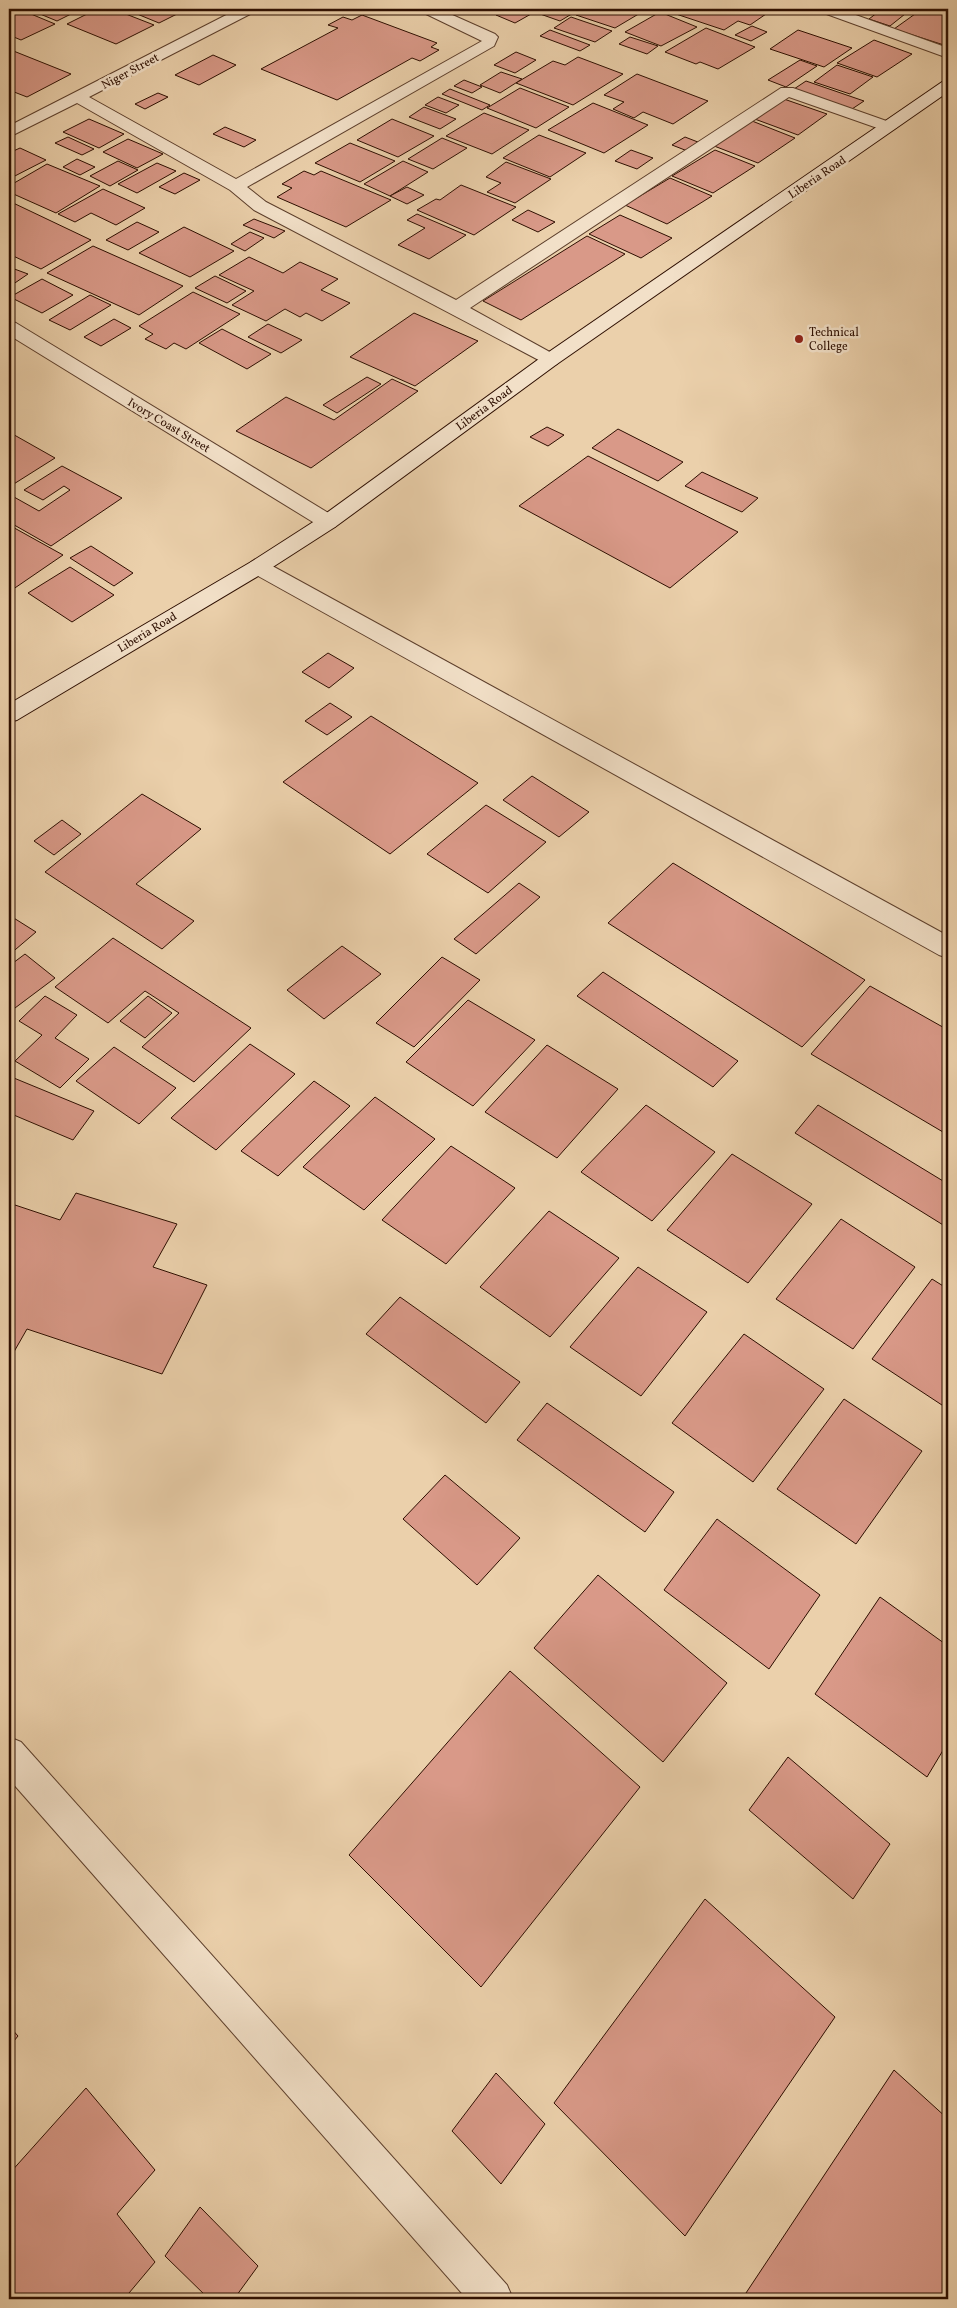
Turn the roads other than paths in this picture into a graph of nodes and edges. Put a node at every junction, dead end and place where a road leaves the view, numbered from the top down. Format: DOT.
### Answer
graph roads {
  1 [pos="249,9"];
  2 [pos="427,9"];
  3 [pos="826,9"];
  4 [pos="948,53"];
  5 [pos="948,85"];
  6 [pos="79,98"];
  7 [pos="17,112"];
  8 [pos="34,120"];
  9 [pos="889,127"];
  10 [pos="9,132"];
  11 [pos="236,186"];
  12 [pos="457,308"];
  13 [pos="9,327"];
  14 [pos="550,360"];
  15 [pos="328,522"];
  16 [pos="258,567"];
  17 [pos="9,714"];
  18 [pos="948,948"];
  19 [pos="9,1754"];
  20 [pos="493,2299"];
  1 -- 6 [label="street, Niger Street"];
  2 -- 11 [label="street"];
  3 -- 4 [label="street"];
  5 -- 9 [label="street, Liberia Road"];
  6 -- 8 [label="street, Niger Street"];
  6 -- 11 [label="street"];
  7 -- 8 [label="street"];
  8 -- 10 [label="street, Niger Street"];
  9 -- 12 [label="street"];
  9 -- 14 [label="street, Liberia Road"];
  11 -- 12 [label="street"];
  12 -- 14 [label="street"];
  13 -- 15 [label="street, Ivory Coast Street"];
  14 -- 15 [label="street, Liberia Road"];
  15 -- 16 [label="street, Liberia Road"];
  16 -- 17 [label="street, Liberia Road"];
  16 -- 18 [label="street"];
  19 -- 20 [label="street"];
}
